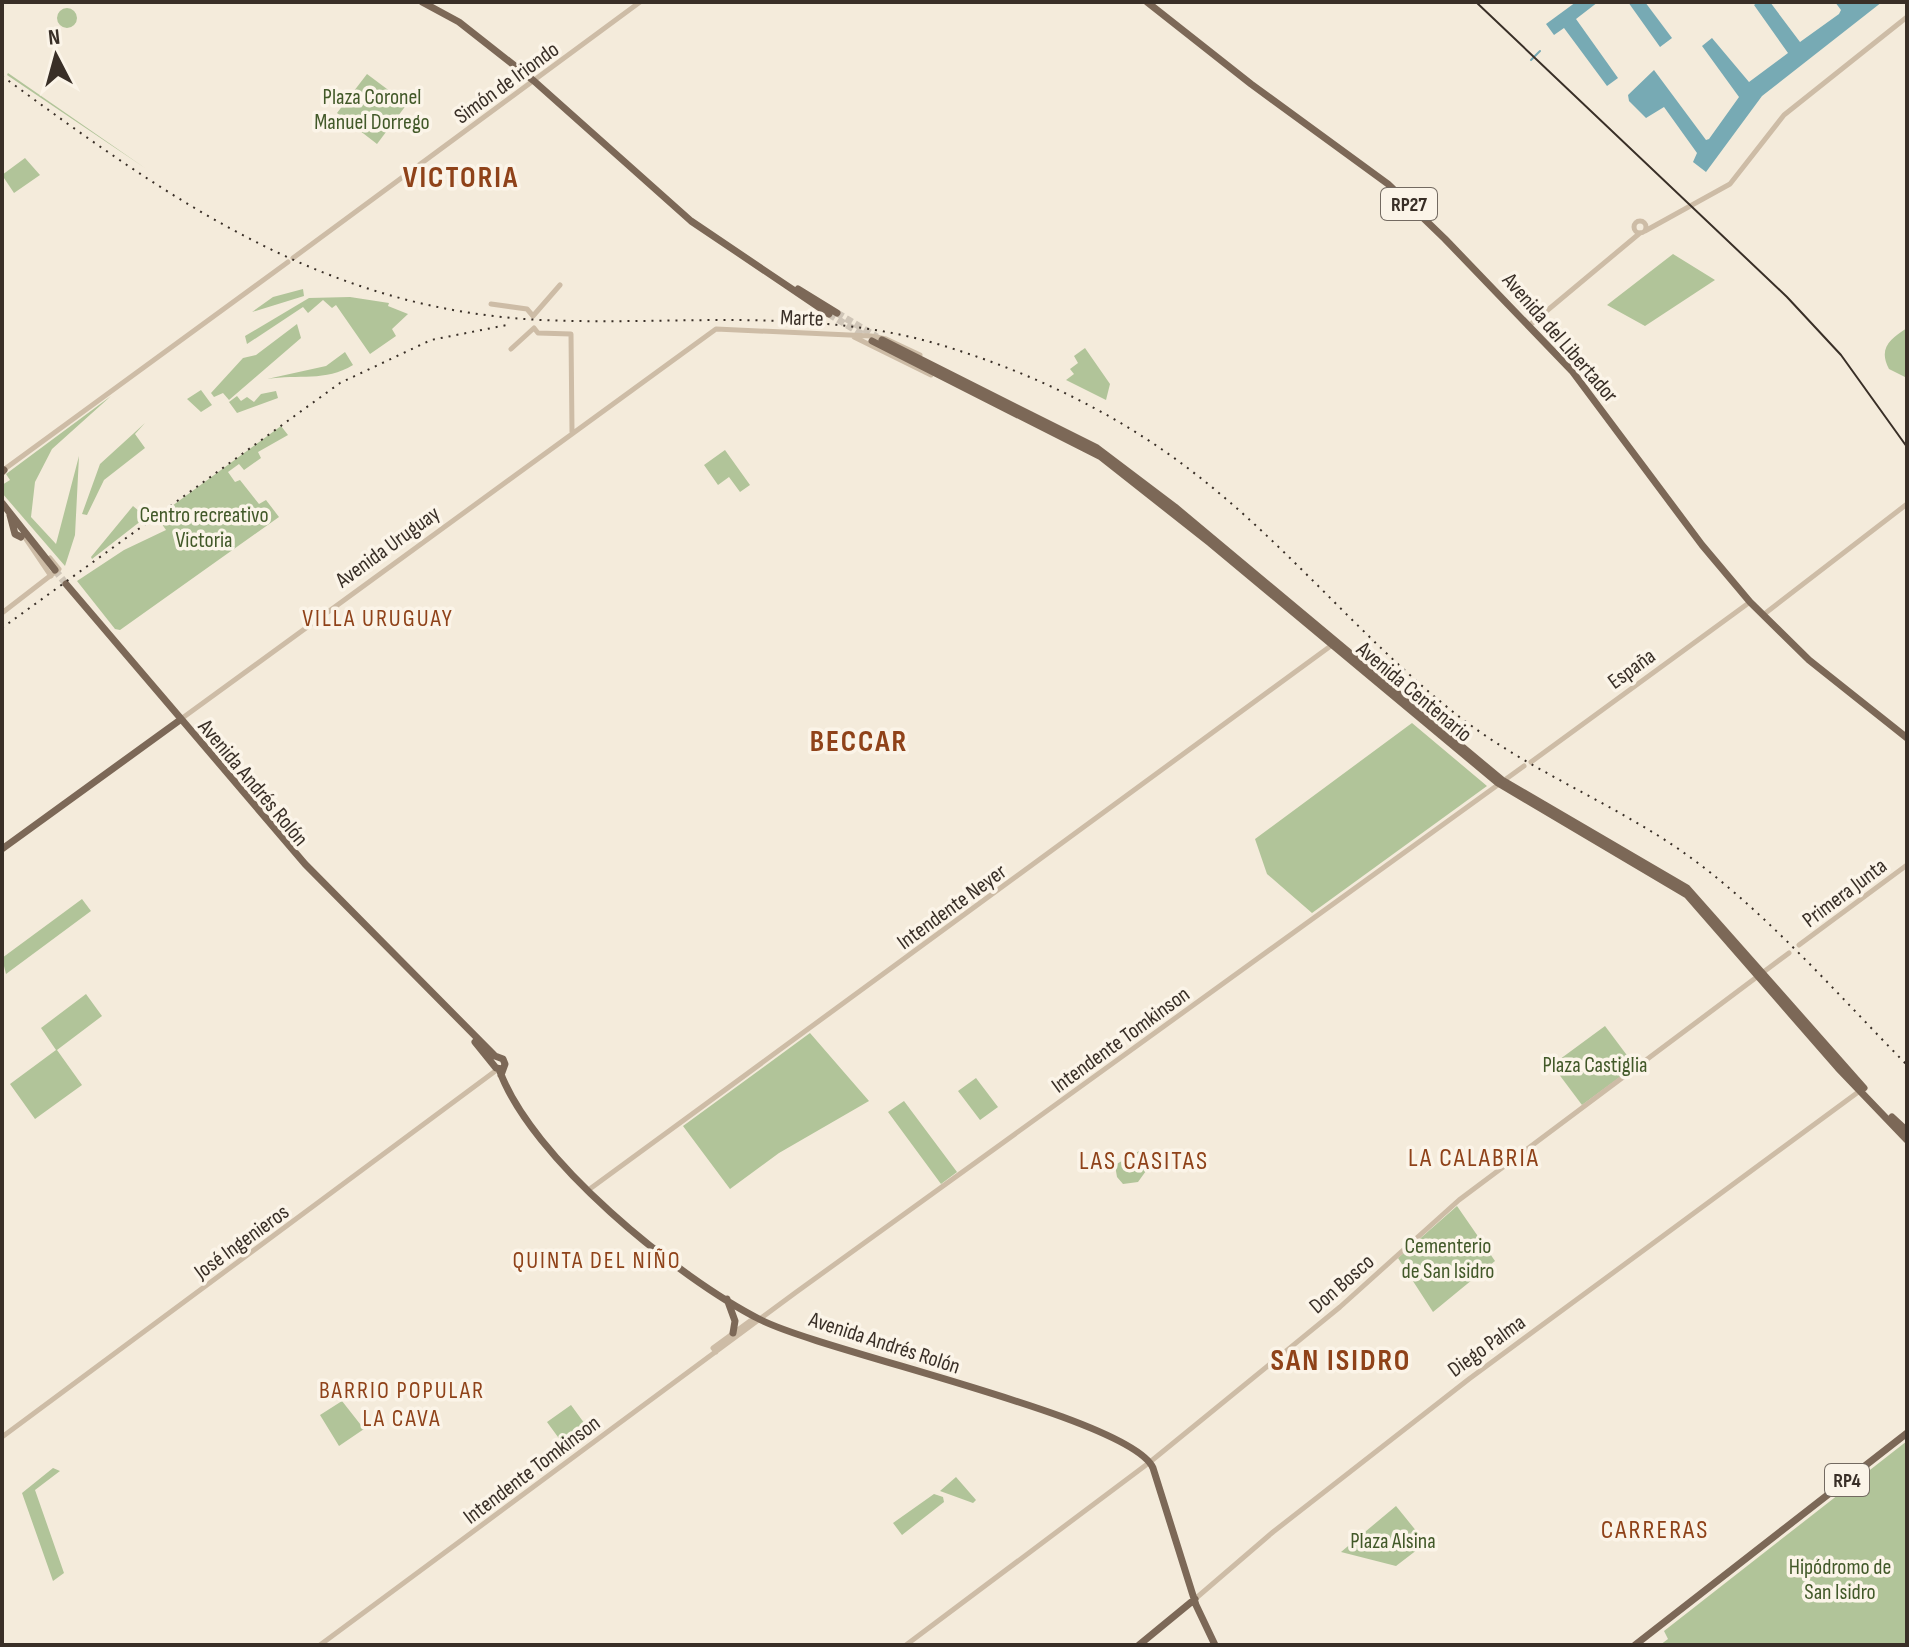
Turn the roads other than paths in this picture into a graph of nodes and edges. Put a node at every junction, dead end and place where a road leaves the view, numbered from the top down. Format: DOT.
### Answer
graph roads {
  1 [pos="422,2"];
  2 [pos="640,2"];
  3 [pos="1147,2"];
  4 [pos="1907,17"];
  5 [pos="534,81"];
  6 [pos="560,285"];
  7 [pos="491,304"];
  8 [pos="833,314"];
  9 [pos="1531,324"];
  10 [pos="716,329"];
  11 [pos="884,339"];
  12 [pos="871,340"];
  13 [pos="511,349"];
  14 [pos="962,385"];
  15 [pos="572,433"];
  16 [pos="3,471"];
  17 [pos="1907,504"];
  18 [pos="5,506"];
  19 [pos="55,572"];
  20 [pos="66,584"];
  21 [pos="1750,602"];
  22 [pos="2,613"];
  23 [pos="1763,615"];
  24 [pos="1334,643"];
  25 [pos="180,720"];
  26 [pos="1432,724"];
  27 [pos="1907,738"];
  28 [pos="1534,760"];
  29 [pos="1524,766"];
  30 [pos="1500,781"];
  31 [pos="2,849"];
  32 [pos="1907,865"];
  33 [pos="1799,945"];
  34 [pos="1789,953"];
  35 [pos="1762,974"];
  36 [pos="499,1067"];
  37 [pos="1862,1089"];
  38 [pos="1907,1131"];
  39 [pos="1907,1140"];
  40 [pos="587,1191"];
  41 [pos="726,1298"];
  42 [pos="760,1319"];
  43 [pos="733,1333"];
  44 [pos="714,1350"];
  45 [pos="1907,1433"];
  46 [pos="2,1437"];
  47 [pos="1150,1462"];
  48 [pos="1195,1599"];
  49 [pos="320,1645"];
  50 [pos="906,1645"];
  51 [pos="1139,1645"];
  52 [pos="1215,1645"];
  53 [pos="1635,1645"];
  1 -- 5 [label="main road"];
  2 -- 5 [label="street, Simón de Iriondo"];
  3 -- 9 [label="main road, Avenida del Libertador / RP27"];
  4 -- 9 [label="street"];
  5 -- 8 [label="main road"];
  5 -- 16 [label="street, Simón de Iriondo"];
  6 -- 7 [label="street"];
  9 -- 21 [label="main road, Avenida del Libertador / RP27"];
  10 -- 12 [label="street, Marte"];
  10 -- 15 [label="street, Avenida Uruguay"];
  11 -- 12 [label="street"];
  11 -- 14 [label="main road"];
  12 -- 14 [label="main road"];
  13 -- 15 [label="street"];
  14 -- 24 [label="main road, Avenida Centenario"];
  15 -- 25 [label="street, Avenida Uruguay"];
  17 -- 23 [label="street"];
  18 -- 19 [label="main road"];
  19 -- 22 [label="street"];
  20 -- 25 [label="main road, Avenida Andrés Rolón"];
  21 -- 23 [label="main road, Avenida del Libertador / RP27"];
  21 -- 28 [label="street, España"];
  23 -- 27 [label="main road, Avenida del Libertador / RP27"];
  24 -- 26 [label="main road, Avenida Centenario"];
  24 -- 40 [label="street, Intendente Neyer"];
  25 -- 31 [label="main road, Avenida Uruguay"];
  25 -- 36 [label="main road, Avenida Andrés Rolón"];
  26 -- 30 [label="main road, Avenida Centenario"];
  26 -- 30 [label="main road, Avenida Centenario"];
  29 -- 30 [label="street"];
  30 -- 35 [label="main road, Avenida Centenario"];
  30 -- 42 [label="street, Intendente Tomkinson"];
  32 -- 33 [label="street, Primera Junta"];
  34 -- 35 [label="street, Primera Junta"];
  35 -- 37 [label="main road, Avenida Centenario"];
  35 -- 47 [label="street, Don Bosco"];
  36 -- 40 [label="main road, Avenida Andrés Rolón"];
  36 -- 46 [label="street, José Ingenieros"];
  37 -- 38 [label="main road, Avenida Centenario"];
  37 -- 39 [label="main road, Avenida Centenario"];
  37 -- 48 [label="street, Diego Palma"];
  40 -- 41 [label="main road, Avenida Andrés Rolón"];
  41 -- 42 [label="main road, Avenida Andrés Rolón"];
  41 -- 43 [label="main road"];
  42 -- 43 [label="street, Intendente Tomkinson"];
  42 -- 44 [label="street, Intendente Tomkinson"];
  42 -- 47 [label="main road, Avenida Andrés Rolón"];
  43 -- 44 [label="street, Intendente Tomkinson"];
  44 -- 49 [label="street, Intendente Tomkinson"];
  45 -- 53 [label="main road, RP4"];
  47 -- 48 [label="main road"];
  47 -- 50 [label="street, Don Bosco"];
  48 -- 51 [label="main road, Diego Palma"];
  48 -- 52 [label="main road"];
}
